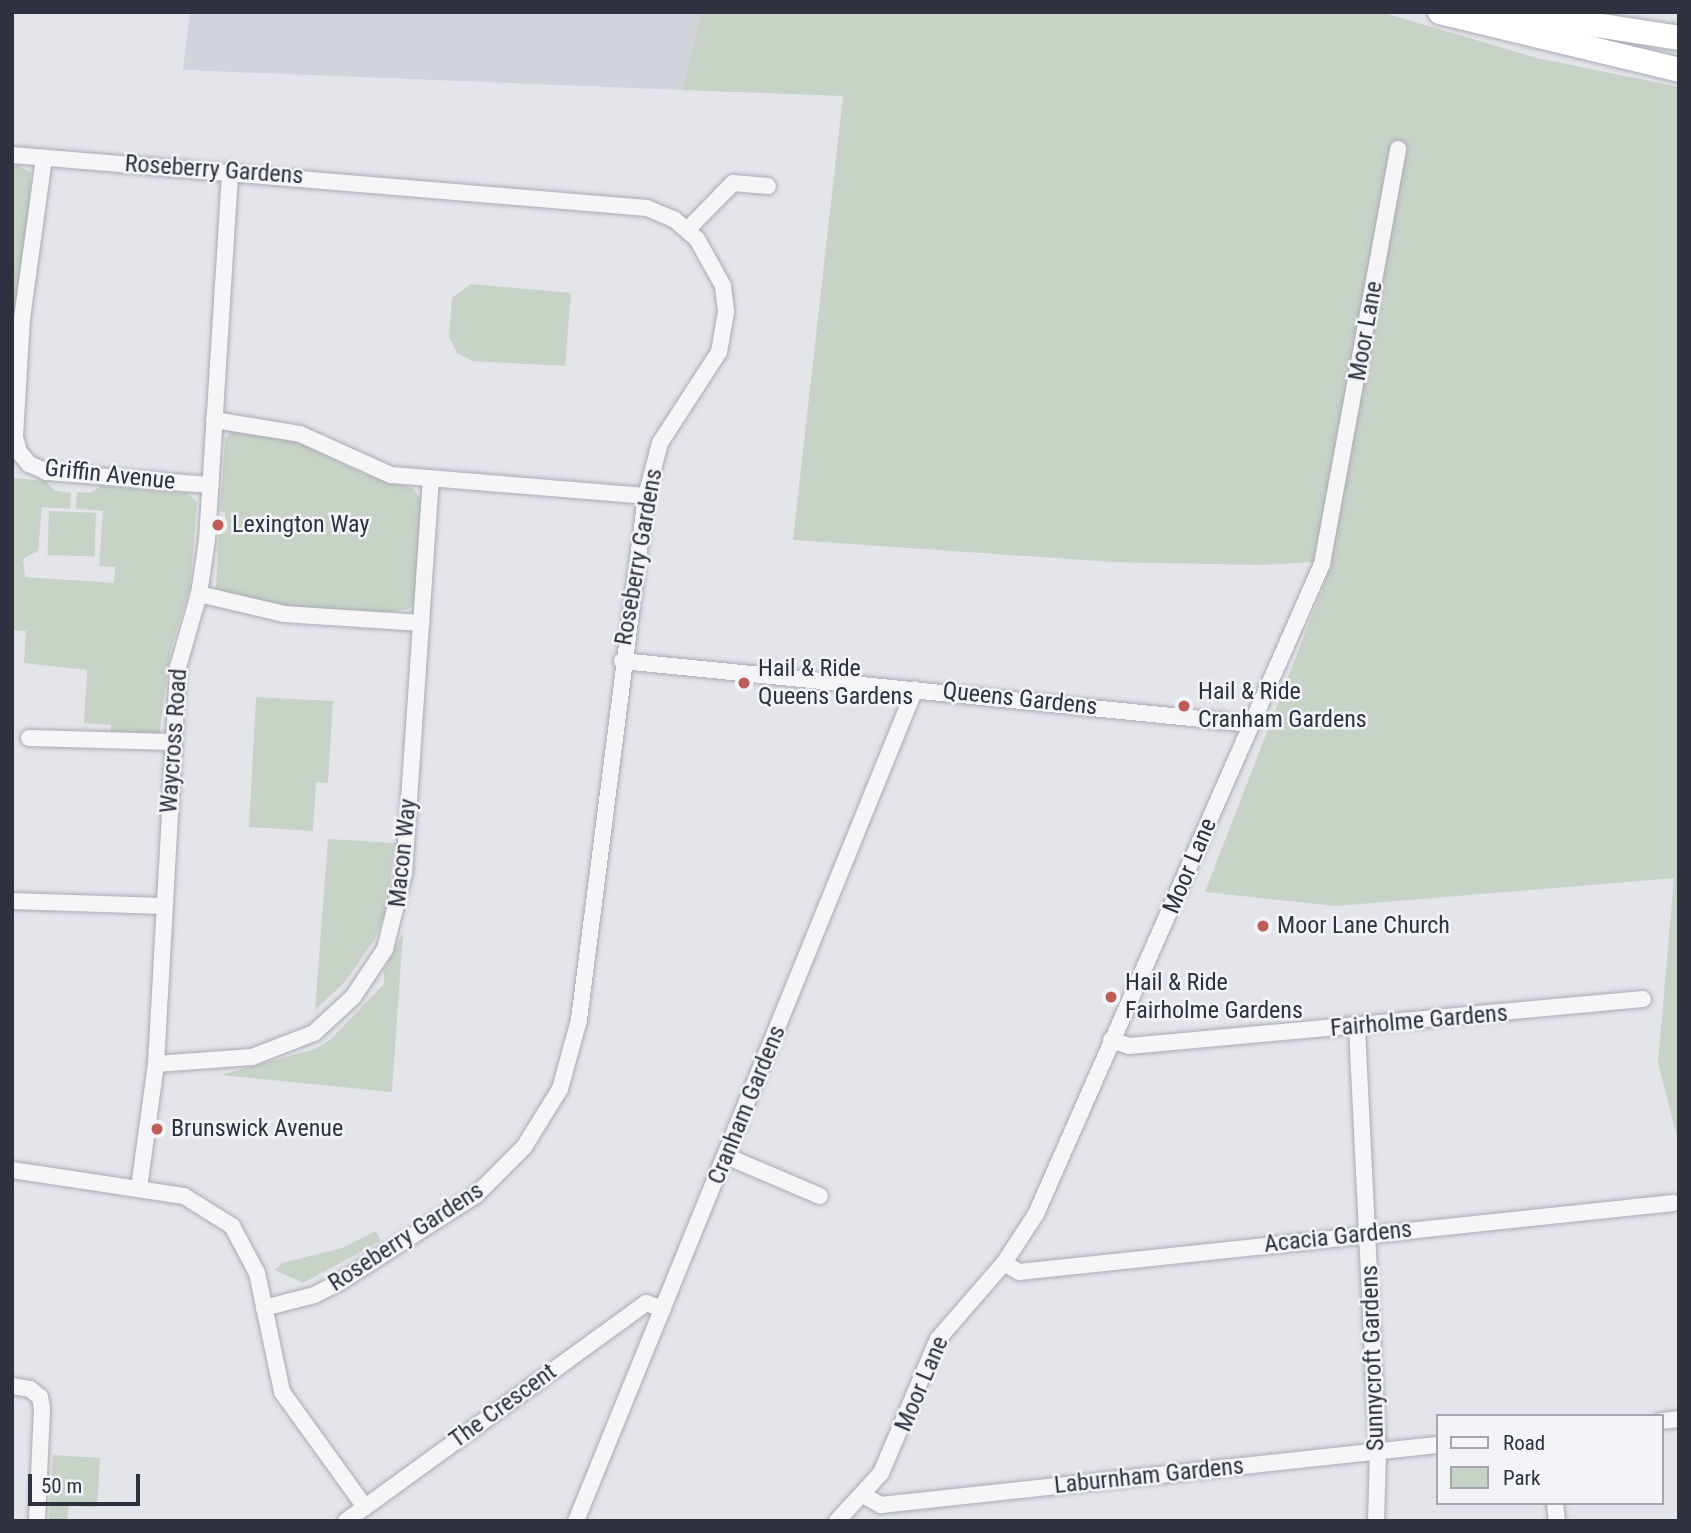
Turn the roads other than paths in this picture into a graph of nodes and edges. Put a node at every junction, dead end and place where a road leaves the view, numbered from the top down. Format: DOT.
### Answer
graph roads {
  1 [pos="1440,12"];
  2 [pos="1512,12"];
  3 [pos="1679,38"];
  4 [pos="1679,70"];
  5 [pos="1398,149"];
  6 [pos="12,155"];
  7 [pos="44,158"];
  8 [pos="230,171"];
  9 [pos="768,186"];
  10 [pos="687,230"];
  11 [pos="214,419"];
  12 [pos="430,481"];
  13 [pos="210,485"];
  14 [pos="646,496"];
  15 [pos="199,594"];
  16 [pos="422,623"];
  17 [pos="622,662"];
  18 [pos="915,689"];
  19 [pos="1251,724"];
  20 [pos="29,738"];
  21 [pos="173,741"];
  22 [pos="12,901"];
  23 [pos="163,906"];
  24 [pos="1643,999"];
  25 [pos="1357,1028"];
  26 [pos="1111,1040"];
  27 [pos="156,1064"];
  28 [pos="726,1156"];
  29 [pos="12,1170"];
  30 [pos="139,1188"];
  31 [pos="820,1196"];
  32 [pos="1674,1203"];
  33 [pos="1368,1233"];
  34 [pos="1004,1263"];
  35 [pos="264,1308"];
  36 [pos="663,1309"];
  37 [pos="12,1385"];
  38 [pos="1436,1445"];
  39 [pos="1378,1451"];
  40 [pos="863,1495"];
  41 [pos="365,1507"];
  42 [pos="37,1521"];
  43 [pos="346,1521"];
  44 [pos="576,1521"];
  45 [pos="837,1521"];
  46 [pos="1376,1521"];
  1 -- 4 [label="highway"];
  2 -- 3 [label="highway"];
  5 -- 19 [label="street, Moor Lane"];
  6 -- 7 [label="street, Roseberry Gardens"];
  7 -- 8 [label="street, Roseberry Gardens"];
  7 -- 13 [label="street, Griffin Avenue"];
  8 -- 10 [label="street, Roseberry Gardens"];
  8 -- 11 [label="street, Waycross Road"];
  9 -- 10 [label="street"];
  10 -- 14 [label="street, Roseberry Gardens"];
  11 -- 12 [label="street"];
  11 -- 13 [label="street, Waycross Road"];
  12 -- 14 [label="street"];
  12 -- 16 [label="street, Macon Way"];
  13 -- 15 [label="street, Waycross Road"];
  14 -- 17 [label="street, Roseberry Gardens"];
  15 -- 16 [label="street"];
  15 -- 21 [label="street, Waycross Road"];
  16 -- 27 [label="street, Macon Way"];
  17 -- 18 [label="street, Queens Gardens"];
  17 -- 35 [label="street, Roseberry Gardens"];
  18 -- 19 [label="street, Queens Gardens"];
  18 -- 28 [label="street, Cranham Gardens"];
  19 -- 26 [label="street, Moor Lane"];
  20 -- 21 [label="street"];
  21 -- 23 [label="street, Waycross Road"];
  22 -- 23 [label="street"];
  23 -- 27 [label="street, Waycross Road"];
  24 -- 25 [label="street, Fairholme Gardens"];
  25 -- 26 [label="street, Fairholme Gardens"];
  25 -- 33 [label="street, Sunnycroft Gardens"];
  26 -- 34 [label="street, Moor Lane"];
  27 -- 30 [label="street, Waycross Road"];
  28 -- 31 [label="street"];
  28 -- 36 [label="street, Cranham Gardens"];
  29 -- 30 [label="street"];
  30 -- 35 [label="street"];
  32 -- 33 [label="street, Acacia Gardens"];
  33 -- 34 [label="street, Acacia Gardens"];
  33 -- 39 [label="street, Sunnycroft Gardens"];
  34 -- 40 [label="street, Moor Lane"];
  35 -- 41 [label="street"];
  36 -- 41 [label="street, The Crescent"];
  36 -- 44 [label="street, Cranham Gardens"];
  37 -- 42 [label="street"];
  38 -- 39 [label="street, Laburnham Gardens"];
  39 -- 40 [label="street, Laburnham Gardens"];
  39 -- 46 [label="street, Sunnycroft Gardens"];
  40 -- 45 [label="street, Moor Lane"];
  41 -- 43 [label="street, The Crescent"];
}
